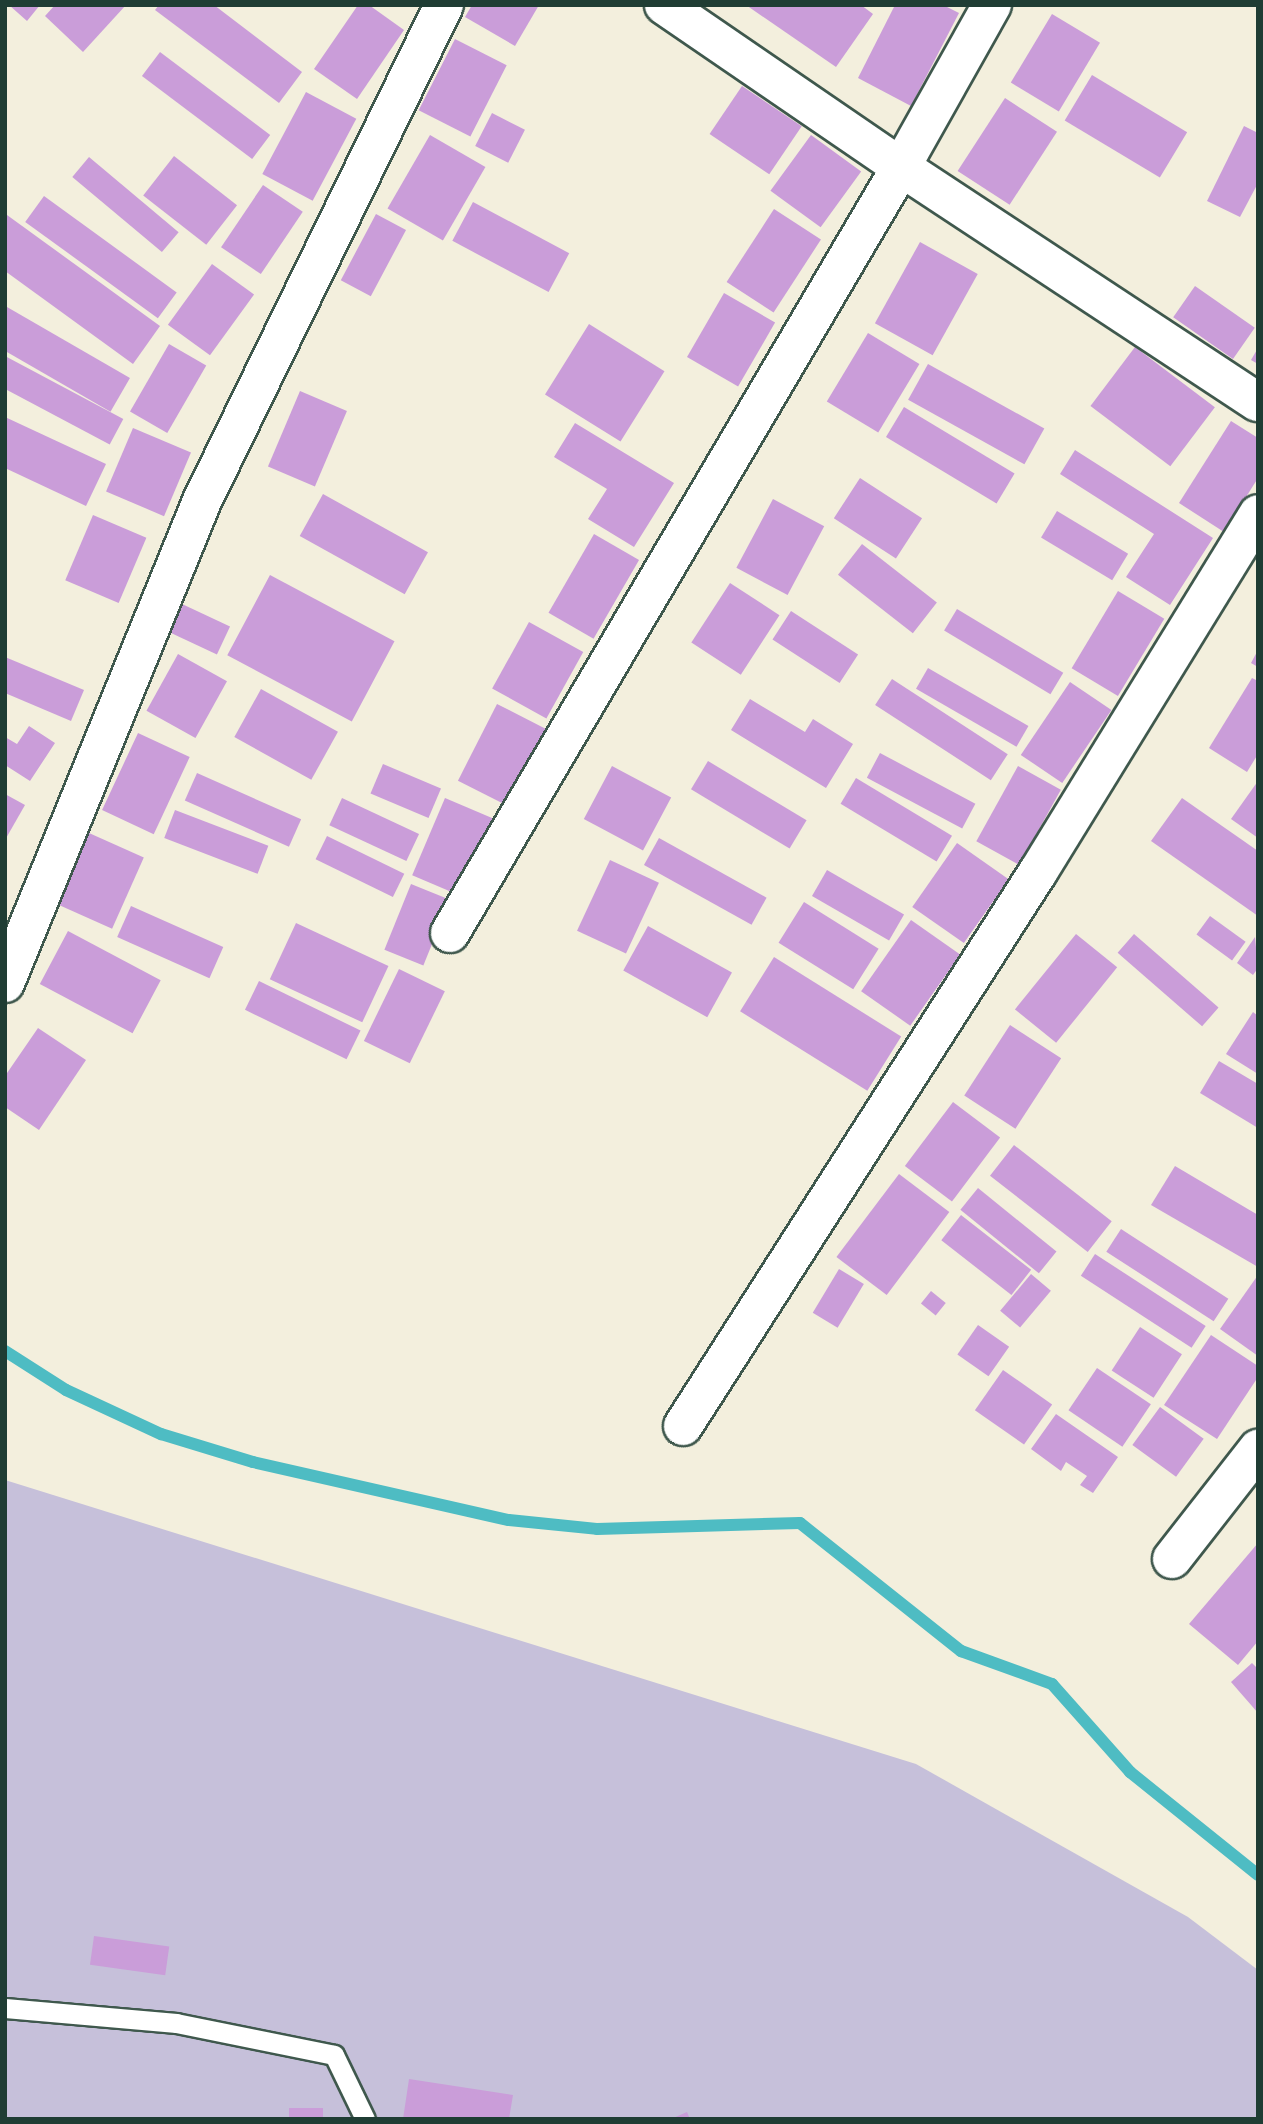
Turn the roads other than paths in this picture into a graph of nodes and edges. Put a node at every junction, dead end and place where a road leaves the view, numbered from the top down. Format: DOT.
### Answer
graph roads {
  1 [pos="444,5"];
  2 [pos="664,5"];
  3 [pos="992,5"];
  4 [pos="901,167"];
  5 [pos="1258,402"];
  6 [pos="1258,514"];
  7 [pos="450,933"];
  8 [pos="5,983"];
  9 [pos="683,1426"];
  10 [pos="1258,1449"];
  11 [pos="1172,1559"];
  12 [pos="5,2008"];
  13 [pos="365,2119"];
  1 -- 8 [label="street"];
  2 -- 4 [label="street"];
  3 -- 4 [label="street"];
  4 -- 5 [label="street"];
  4 -- 7 [label="street"];
  6 -- 9 [label="street"];
  10 -- 11 [label="street"];
  12 -- 13 [label="lane"];
}
